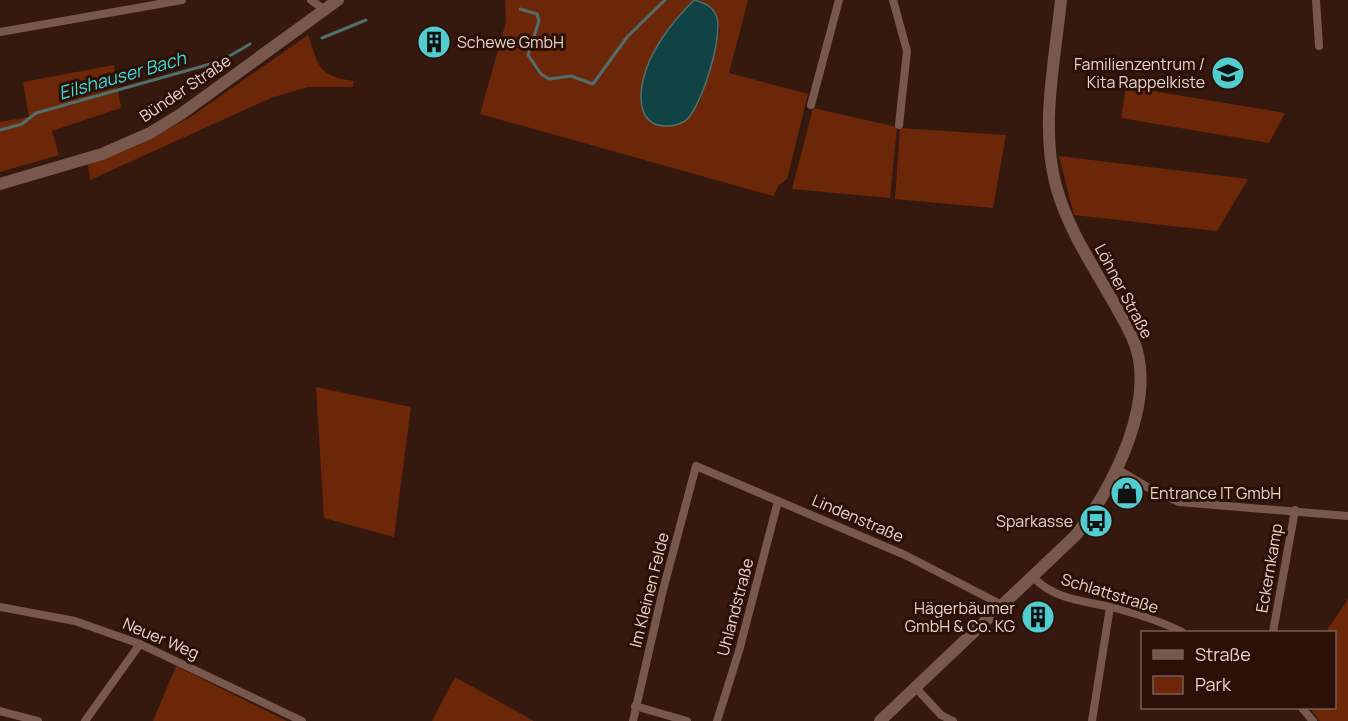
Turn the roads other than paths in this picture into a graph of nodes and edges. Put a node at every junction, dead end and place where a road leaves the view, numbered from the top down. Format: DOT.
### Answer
graph roads {
  1 [pos="182,0"];
  2 [pos="311,0"];
  3 [pos="338,0"];
  4 [pos="839,0"];
  5 [pos="893,0"];
  6 [pos="1061,0"];
  7 [pos="1316,0"];
  8 [pos="326,10"];
  9 [pos="0,32"];
  10 [pos="1319,46"];
  11 [pos="811,105"];
  12 [pos="899,125"];
  13 [pos="0,183"];
  14 [pos="696,466"];
  15 [pos="1117,469"];
  16 [pos="778,501"];
  17 [pos="1295,510"];
  18 [pos="1348,516"];
  19 [pos="1034,578"];
  20 [pos="1004,606"];
  21 [pos="0,607"];
  22 [pos="1110,607"];
  23 [pos="1176,631"];
  24 [pos="1273,631"];
  25 [pos="140,644"];
  26 [pos="915,687"];
  27 [pos="635,706"];
  28 [pos="1303,709"];
  29 [pos="0,711"];
  30 [pos="38,721"];
  31 [pos="86,721"];
  32 [pos="302,721"];
  33 [pos="633,721"];
  34 [pos="687,721"];
  35 [pos="717,721"];
  36 [pos="880,721"];
  37 [pos="952,721"];
  38 [pos="1092,721"];
  39 [pos="1313,721"];
  1 -- 9 [label="street"];
  2 -- 8 [label="street"];
  3 -- 8 [label="main road, Bünder Straße"];
  4 -- 11 [label="street"];
  5 -- 12 [label="street"];
  6 -- 15 [label="main road, Löhner Straße"];
  7 -- 10 [label="street"];
  8 -- 13 [label="main road, Bünder Straße"];
  14 -- 16 [label="street, Lindenstraße"];
  14 -- 27 [label="street, Im Kleinen Felde"];
  15 -- 17 [label="street"];
  15 -- 19 [label="main road, Löhner Straße"];
  16 -- 20 [label="street, Lindenstraße"];
  16 -- 35 [label="street, Uhlandstraße"];
  17 -- 18 [label="street"];
  17 -- 24 [label="street, Eckernkamp"];
  19 -- 20 [label="main road, Löhner Straße"];
  19 -- 22 [label="street, Schlattstraße"];
  20 -- 26 [label="main road, Löhner Straße"];
  21 -- 25 [label="street, Neuer Weg"];
  22 -- 23 [label="street, Schlattstraße"];
  22 -- 38 [label="street"];
  25 -- 31 [label="street"];
  25 -- 32 [label="street, Neuer Weg"];
  26 -- 36 [label="main road, Löhner Straße"];
  26 -- 37 [label="street"];
  27 -- 33 [label="street, Im Kleinen Felde"];
  27 -- 34 [label="street"];
  28 -- 39 [label="street"];
  29 -- 30 [label="street"];
}
